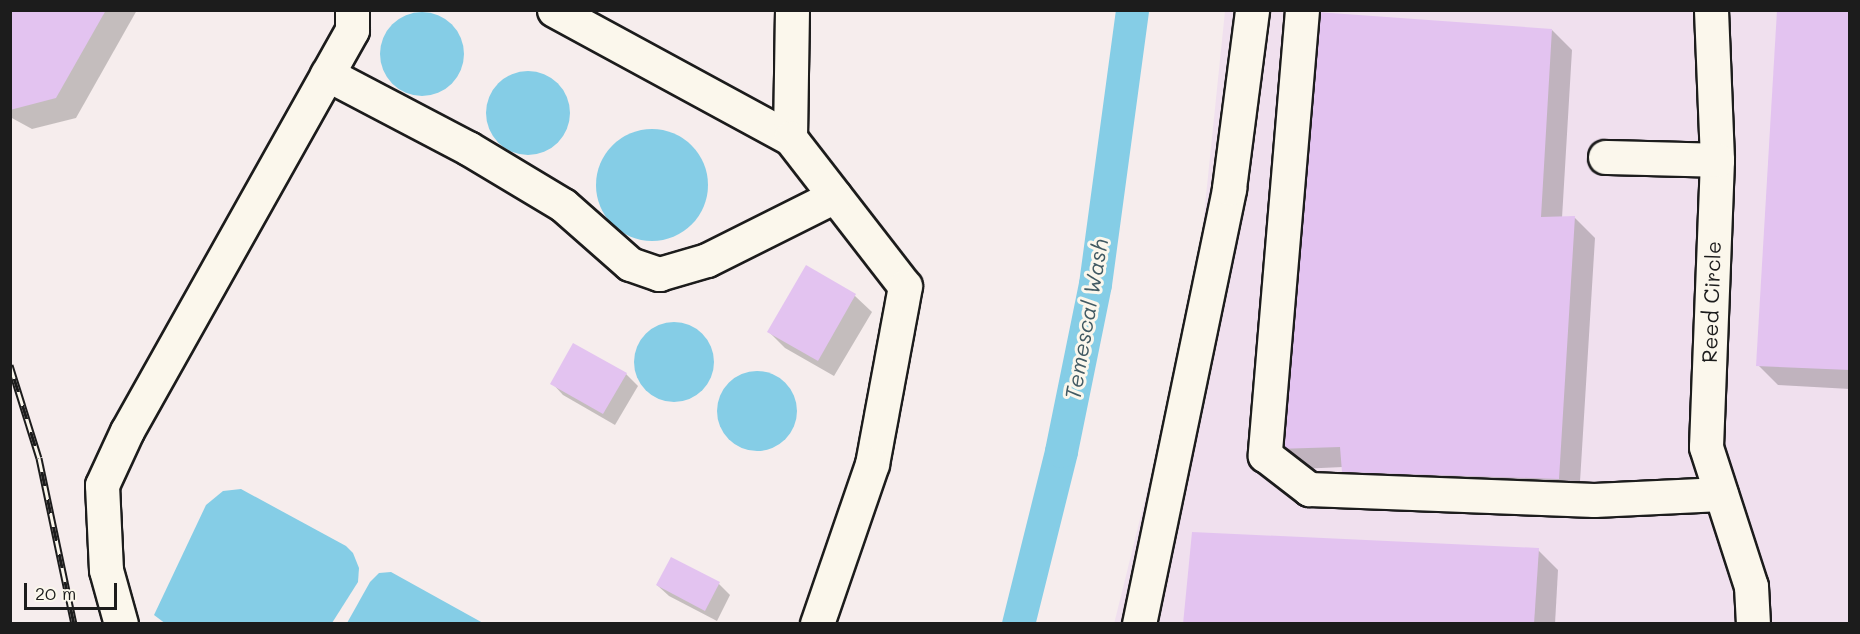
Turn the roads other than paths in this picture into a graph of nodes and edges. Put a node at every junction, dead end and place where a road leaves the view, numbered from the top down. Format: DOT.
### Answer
graph roads {
  1 [pos="352,10"];
  2 [pos="554,10"];
  3 [pos="792,10"];
  4 [pos="1252,10"];
  5 [pos="1302,10"];
  6 [pos="1710,10"];
  7 [pos="327,74"];
  8 [pos="790,138"];
  9 [pos="1605,157"];
  10 [pos="1717,160"];
  11 [pos="835,196"];
  12 [pos="1721,494"];
  13 [pos="122,624"];
  14 [pos="817,624"];
  15 [pos="1139,624"];
  16 [pos="1753,624"];
  1 -- 7 [label="street"];
  2 -- 8 [label="street"];
  3 -- 8 [label="street"];
  4 -- 15 [label="street"];
  5 -- 12 [label="street"];
  6 -- 10 [label="street, Reed Circle"];
  7 -- 11 [label="street"];
  7 -- 13 [label="street"];
  8 -- 11 [label="street"];
  9 -- 10 [label="street"];
  10 -- 12 [label="street, Reed Circle"];
  11 -- 14 [label="street"];
  12 -- 16 [label="street, Reed Circle"];
}
